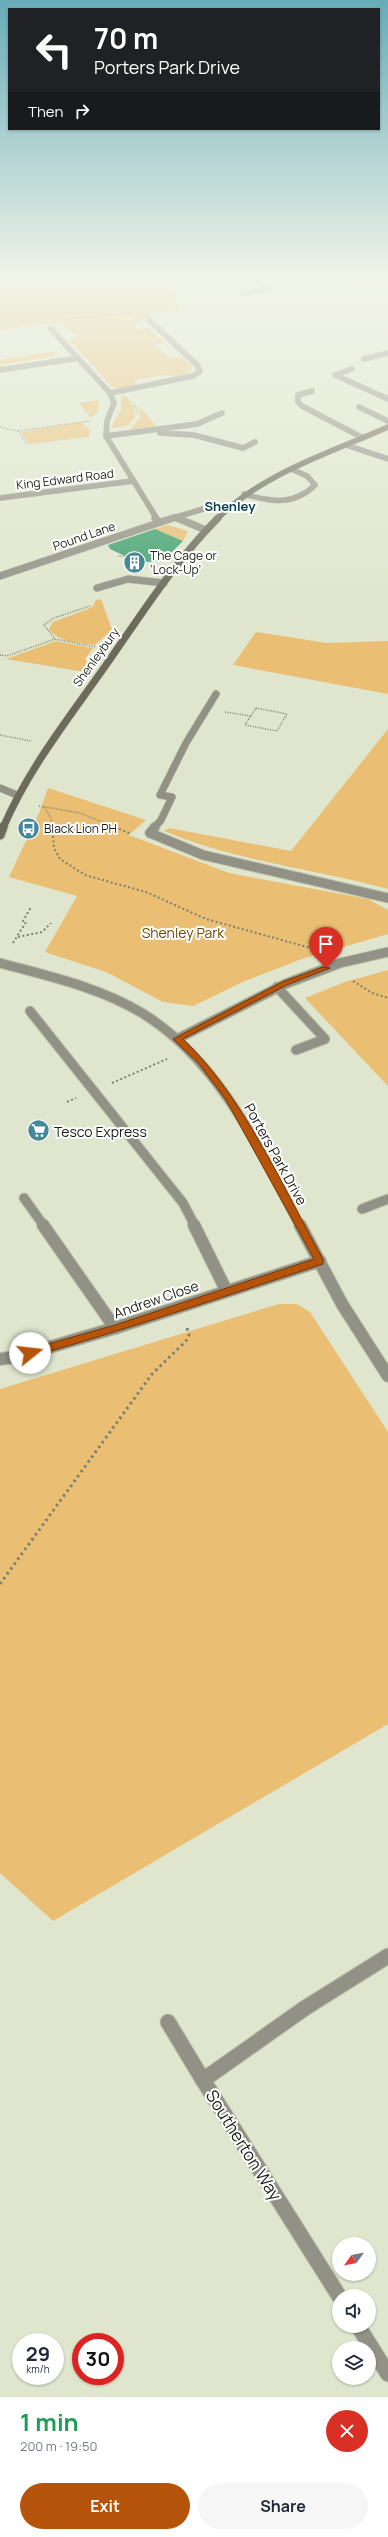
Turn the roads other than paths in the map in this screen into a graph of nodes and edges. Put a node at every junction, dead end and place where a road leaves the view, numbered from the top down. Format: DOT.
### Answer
graph roads {
  1 [pos="107,390"];
  2 [pos="125,390"];
  3 [pos="368,390"];
  4 [pos="312,391"];
  5 [pos="110,393"];
  6 [pos="388,399"];
  7 [pos="360,407"];
  8 [pos="222,413"];
  9 [pos="388,421"];
  10 [pos="388,427"];
  11 [pos="149,430"];
  12 [pos="106,436"];
  13 [pos="363,438"];
  14 [pos="255,442"];
  15 [pos="346,444"];
  16 [pos="388,458"];
  17 [pos="291,469"];
  18 [pos="133,481"];
  19 [pos="244,494"];
  20 [pos="0,498"];
  21 [pos="230,506"];
  22 [pos="175,517"];
  23 [pos="160,522"];
  24 [pos="206,530"];
  25 [pos="0,576"];
  26 [pos="164,583"];
  27 [pos="98,588"];
  28 [pos="216,694"];
  29 [pos="0,788"];
  30 [pos="17,795"];
  31 [pos="0,835"];
  32 [pos="388,898"];
  33 [pos="388,952"];
  34 [pos="0,963"];
  35 [pos="277,987"];
  36 [pos="30,1011"];
  37 [pos="177,1039"];
  38 [pos="296,1050"];
  39 [pos="24,1198"];
  40 [pos="388,1199"];
  41 [pos="362,1209"];
  42 [pos="320,1261"];
  43 [pos="226,1290"];
  44 [pos="115,1328"];
  45 [pos="0,1359"];
  46 [pos="388,1376"];
  47 [pos="388,1956"];
  48 [pos="168,2022"];
  49 [pos="203,2080"];
  50 [pos="335,2289"];
  51 [pos="362,2333"];
  52 [pos="388,2374"];
  1 -- 5 [label="street"];
  2 -- 5 [label="street"];
  3 -- 6 [label="street"];
  4 -- 13 [label="street"];
  5 -- 12 [label="street"];
  7 -- 9 [label="street"];
  8 -- 11 [label="street"];
  10 -- 13 [label="main road, Shenleybury"];
  11 -- 12 [label="street"];
  11 -- 14 [label="street"];
  12 -- 18 [label="street"];
  13 -- 15 [label="main road, Shenleybury"];
  15 -- 16 [label="street"];
  15 -- 17 [label="main road, Shenleybury"];
  17 -- 19 [label="main road, Shenleybury"];
  17 -- 19 [label="street"];
  18 -- 20 [label="street, King Edward Road"];
  18 -- 23 [label="street"];
  19 -- 21 [label="main road, Shenleybury"];
  21 -- 22 [label="street, Pound Lane"];
  21 -- 24 [label="main road, Shenleybury"];
  22 -- 23 [label="street, Pound Lane"];
  22 -- 24 [label="street"];
  23 -- 25 [label="street, Pound Lane"];
  24 -- 26 [label="main road, Shenleybury"];
  26 -- 27 [label="street"];
  26 -- 30 [label="main road, Shenleybury"];
  28 -- 32 [label="street"];
  29 -- 30 [label="street"];
  30 -- 31 [label="main road, Shenleybury"];
  33 -- 35 [label="street"];
  34 -- 37 [label="street, Porters Park Drive"];
  35 -- 37 [label="street"];
  35 -- 38 [label="street"];
  36 -- 43 [label="street"];
  37 -- 42 [label="street, Porters Park Drive"];
  39 -- 44 [label="street"];
  40 -- 41 [label="street"];
  42 -- 43 [label="street, Andrew Close"];
  42 -- 46 [label="street, Porters Park Drive"];
  43 -- 44 [label="street, Andrew Close"];
  44 -- 45 [label="street, Andrew Close"];
  47 -- 49 [label="street, Southerton Way"];
  48 -- 49 [label="street"];
  49 -- 50 [label="street, Southerton Way"];
  51 -- 52 [label="street"];
}
